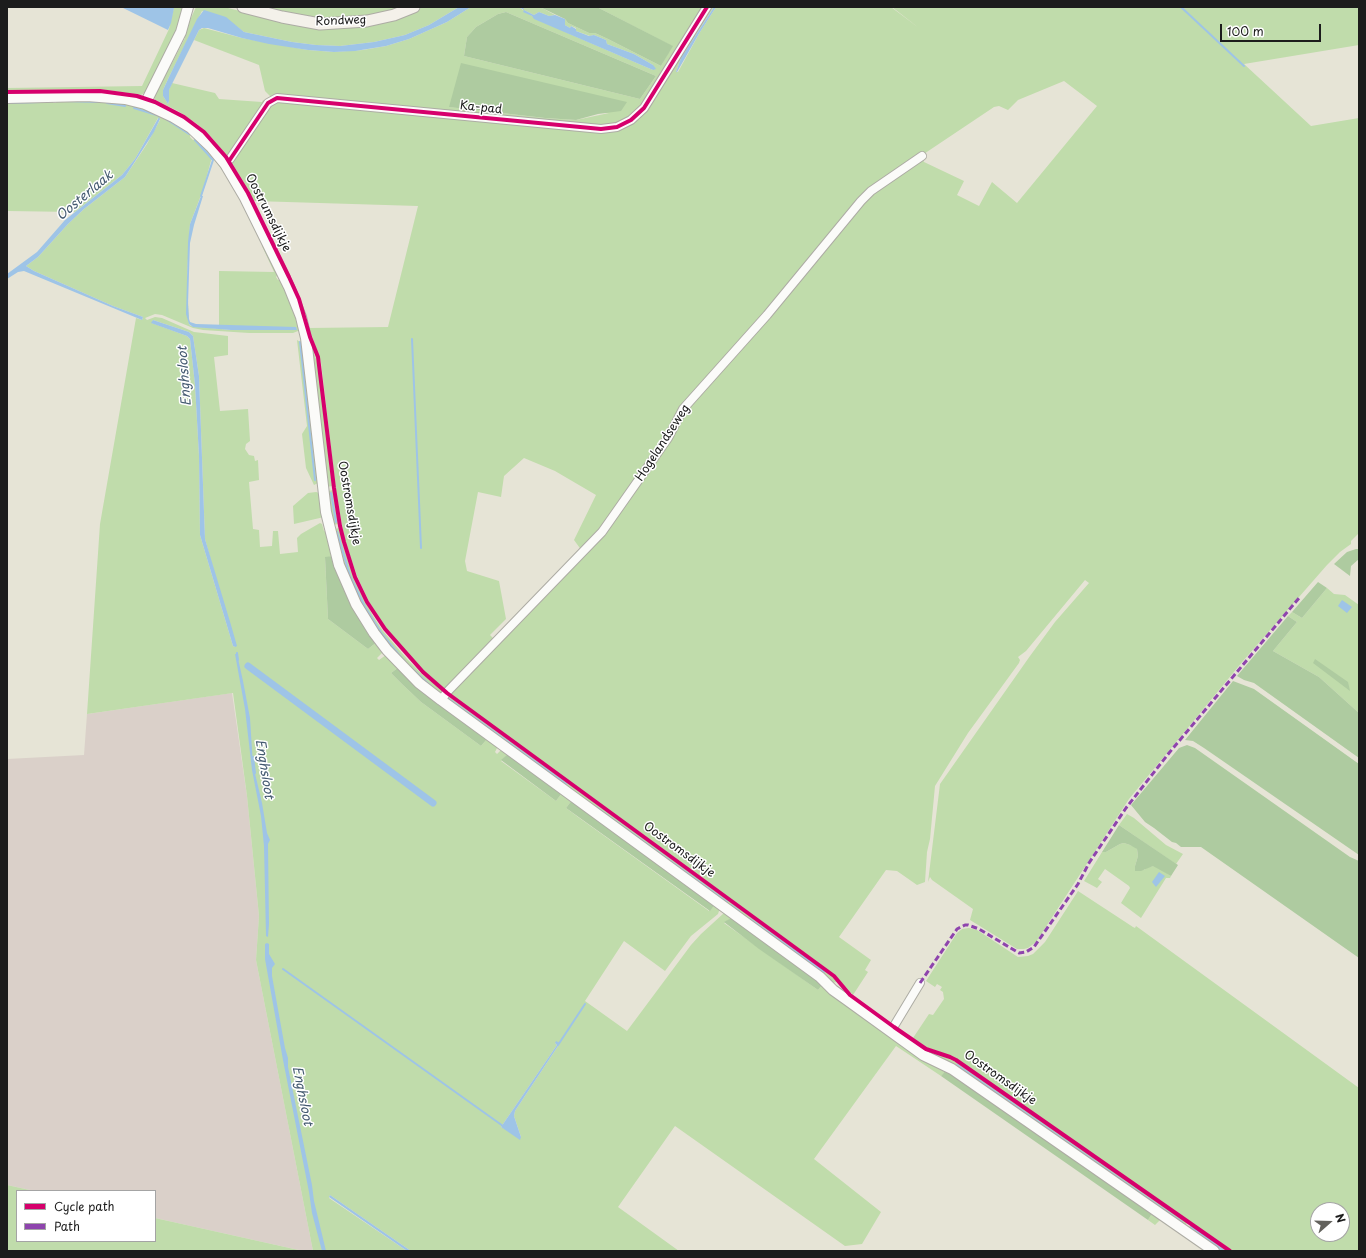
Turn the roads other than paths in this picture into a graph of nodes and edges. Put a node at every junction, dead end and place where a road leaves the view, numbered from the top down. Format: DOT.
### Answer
graph roads {
  1 [pos="188,7"];
  2 [pos="243,7"];
  3 [pos="414,7"];
  4 [pos="707,7"];
  5 [pos="7,98"];
  6 [pos="145,104"];
  7 [pos="922,156"];
  8 [pos="224,164"];
  9 [pos="304,328"];
  10 [pos="441,700"];
  11 [pos="920,983"];
  12 [pos="891,1031"];
  13 [pos="1214,1251"];
  1 -- 6 [label="street"];
  2 -- 3 [label="main road, Rondweg"];
  4 -- 8 [label="street, Ka-pad"];
  5 -- 6 [label="street, Oostrumsdijkje"];
  6 -- 8 [label="street, Oostrumsdijkje"];
  7 -- 10 [label="street, Hogelandseweg"];
  8 -- 9 [label="street, Oostrumsdijkje"];
  9 -- 10 [label="street, Oostromsdijkje"];
  10 -- 12 [label="street, Oostromsdijkje"];
  11 -- 12 [label="street"];
  12 -- 13 [label="street, Oostromsdijkje"];
}
